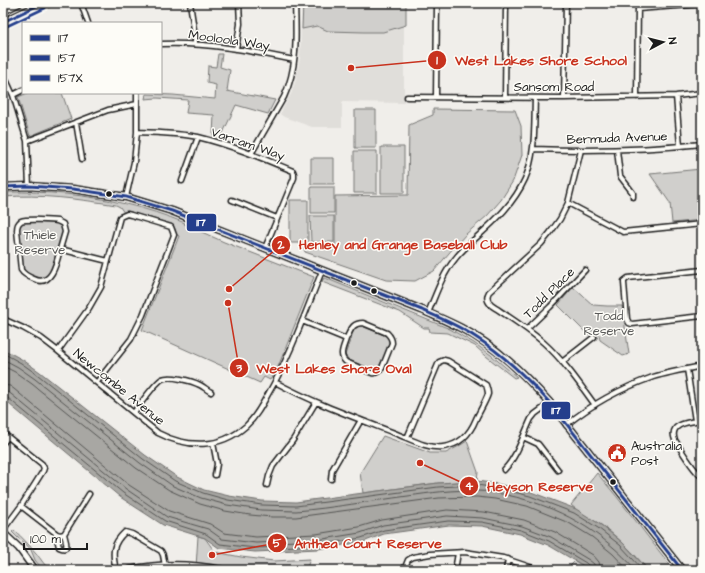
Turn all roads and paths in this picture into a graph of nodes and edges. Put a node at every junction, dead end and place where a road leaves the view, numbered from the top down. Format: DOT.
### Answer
graph roads {
  1 [pos="19,3"];
  2 [pos="42,3"];
  3 [pos="81,3"];
  4 [pos="190,3"];
  5 [pos="239,3"];
  6 [pos="296,3"];
  7 [pos="437,3"];
  8 [pos="506,3"];
  9 [pos="566,3"];
  10 [pos="638,3"];
  11 [pos="702,4"];
  12 [pos="638,9"];
  13 [pos="3,11"];
  14 [pos="3,22"];
  15 [pos="88,22"];
  16 [pos="162,44"];
  17 [pos="195,44"];
  18 [pos="236,49"];
  19 [pos="294,60"];
  20 [pos="3,73"];
  21 [pos="22,90"];
  22 [pos="702,93"];
  23 [pos="137,94"];
  24 [pos="13,95"];
  25 [pos="436,96"];
  26 [pos="676,96"];
  27 [pos="407,97"];
  28 [pos="505,97"];
  29 [pos="637,97"];
  30 [pos="535,98"];
  31 [pos="564,98"];
  32 [pos="137,104"];
  33 [pos="76,122"];
  34 [pos="137,132"];
  35 [pos="198,138"];
  36 [pos="27,141"];
  37 [pos="702,144"];
  38 [pos="680,146"];
  39 [pos="533,149"];
  40 [pos="581,150"];
  41 [pos="617,150"];
  42 [pos="251,154"];
  43 [pos="82,159"];
  44 [pos="182,181"];
  45 [pos="29,186"];
  46 [pos="3,187"];
  47 [pos="126,197"];
  48 [pos="633,197"];
  49 [pos="232,200"];
  50 [pos="568,203"];
  51 [pos="277,218"];
  52 [pos="702,224"];
  53 [pos="265,248"];
  54 [pos="60,249"];
  55 [pos="108,261"];
  56 [pos="585,270"];
  57 [pos="702,270"];
  58 [pos="322,271"];
  59 [pos="428,313"];
  60 [pos="702,316"];
  61 [pos="3,319"];
  62 [pos="302,321"];
  63 [pos="527,329"];
  64 [pos="594,337"];
  65 [pos="346,339"];
  66 [pos="58,351"];
  67 [pos="562,362"];
  68 [pos="702,366"];
  69 [pos="687,369"];
  70 [pos="97,382"];
  71 [pos="275,382"];
  72 [pos="211,392"];
  73 [pos="316,402"];
  74 [pos="550,403"];
  75 [pos="595,405"];
  76 [pos="134,412"];
  77 [pos="361,420"];
  78 [pos="702,420"];
  79 [pos="695,421"];
  80 [pos="566,425"];
  81 [pos="3,433"];
  82 [pos="8,437"];
  83 [pos="523,437"];
  84 [pos="407,438"];
  85 [pos="3,443"];
  86 [pos="213,443"];
  87 [pos="504,470"];
  88 [pos="558,470"];
  89 [pos="215,475"];
  90 [pos="702,477"];
  91 [pos="331,479"];
  92 [pos="267,485"];
  93 [pos="89,494"];
  94 [pos="21,506"];
  95 [pos="3,531"];
  96 [pos="57,534"];
  97 [pos="64,534"];
  98 [pos="458,552"];
  99 [pos="508,559"];
  100 [pos="165,566"];
  101 [pos="35,570"];
  102 [pos="116,570"];
  103 [pos="130,570"];
  104 [pos="221,570"];
  105 [pos="404,570"];
  106 [pos="455,570"];
  107 [pos="506,570"];
  108 [pos="537,570"];
  109 [pos="682,570"];
  1 -- 13 [label="street"];
  2 -- 14 [label="street"];
  3 -- 15 [label="street"];
  4 -- 17 [label="street"];
  5 -- 18 [label="street"];
  6 -- 19 [label="street"];
  7 -- 25 [label="street"];
  8 -- 28 [label="street"];
  9 -- 31 [label="street"];
  10 -- 12 [label="street"];
  11 -- 12 [label="street"];
  12 -- 29 [label="street"];
  16 -- 17 [label="street, Mooloola Way"];
  17 -- 18 [label="street, Mooloola Way"];
  18 -- 19 [label="street, Mooloola Way"];
  19 -- 42 [label="street"];
  20 -- 24 [label="street"];
  21 -- 24 [label="street"];
  22 -- 26 [label="street, Sansom Road"];
  23 -- 32 [label="street"];
  24 -- 36 [label="street"];
  25 -- 27 [label="street, Sansom Road"];
  25 -- 28 [label="street, Sansom Road"];
  26 -- 29 [label="street, Sansom Road"];
  26 -- 38 [label="street"];
  28 -- 30 [label="street, Sansom Road"];
  29 -- 31 [label="street, Sansom Road"];
  30 -- 31 [label="street, Sansom Road"];
  30 -- 39 [label="street"];
  32 -- 33 [label="street"];
  32 -- 34 [label="street"];
  33 -- 36 [label="street"];
  33 -- 43 [label="street"];
  34 -- 35 [label="street, Varram Way"];
  34 -- 47 [label="street"];
  35 -- 42 [label="street, Varram Way"];
  35 -- 44 [label="street"];
  36 -- 45 [label="street"];
  37 -- 38 [label="street, Bermuda Avenue"];
  38 -- 41 [label="street, Bermuda Avenue"];
  39 -- 40 [label="street, Bermuda Avenue"];
  39 -- 59 [label="street"];
  40 -- 41 [label="street, Bermuda Avenue"];
  40 -- 50 [label="street"];
  41 -- 48 [label="street"];
  42 -- 51 [label="street, Varram Way"];
  45 -- 46 [label="street"];
  45 -- 47 [label="street"];
  47 -- 53 [label="street"];
  49 -- 51 [label="street"];
  50 -- 52 [label="street"];
  50 -- 63 [label="street"];
  51 -- 53 [label="street, Varram Way"];
  53 -- 58 [label="street"];
  54 -- 54 [label="street"];
  54 -- 55 [label="street"];
  55 -- 66 [label="street"];
  55 -- 70 [label="street"];
  56 -- 63 [label="street, Todd Place"];
  57 -- 60 [label="street"];
  58 -- 59 [label="street"];
  58 -- 62 [label="street, Newcombe Avenue"];
  59 -- 74 [label="street"];
  61 -- 66 [label="street, Newcombe Avenue"];
  62 -- 65 [label="street"];
  62 -- 71 [label="street, Newcombe Avenue"];
  63 -- 67 [label="street"];
  64 -- 67 [label="street"];
  65 -- 65 [label="street"];
  66 -- 70 [label="street, Newcombe Avenue"];
  67 -- 75 [label="street"];
  68 -- 69 [label="street"];
  69 -- 75 [label="street"];
  69 -- 79 [label="street"];
  70 -- 76 [label="street, Newcombe Avenue"];
  71 -- 73 [label="street"];
  71 -- 86 [label="street, Newcombe Avenue"];
  72 -- 76 [label="street"];
  73 -- 77 [label="street"];
  73 -- 92 [label="street"];
  74 -- 80 [label="street"];
  74 -- 83 [label="street"];
  75 -- 80 [label="street"];
  76 -- 86 [label="street, Newcombe Avenue"];
  77 -- 84 [label="street"];
  77 -- 91 [label="street"];
  78 -- 79 [label="street"];
  79 -- 90 [label="street"];
  80 -- 109 [label="street"];
  81 -- 82 [label="street"];
  82 -- 85 [label="street"];
  82 -- 94 [label="street"];
  83 -- 87 [label="street"];
  83 -- 88 [label="street"];
  84 -- 84 [label="street"];
  86 -- 89 [label="street"];
  93 -- 97 [label="street"];
  94 -- 95 [label="street"];
  94 -- 96 [label="street"];
  95 -- 101 [label="street"];
  96 -- 97 [label="street"];
  96 -- 97 [label="street"];
  98 -- 99 [label="street"];
  98 -- 105 [label="street"];
  98 -- 106 [label="street"];
  99 -- 107 [label="street"];
  99 -- 108 [label="street"];
  100 -- 102 [label="street"];
  100 -- 103 [label="street"];
  100 -- 104 [label="street"];
}
